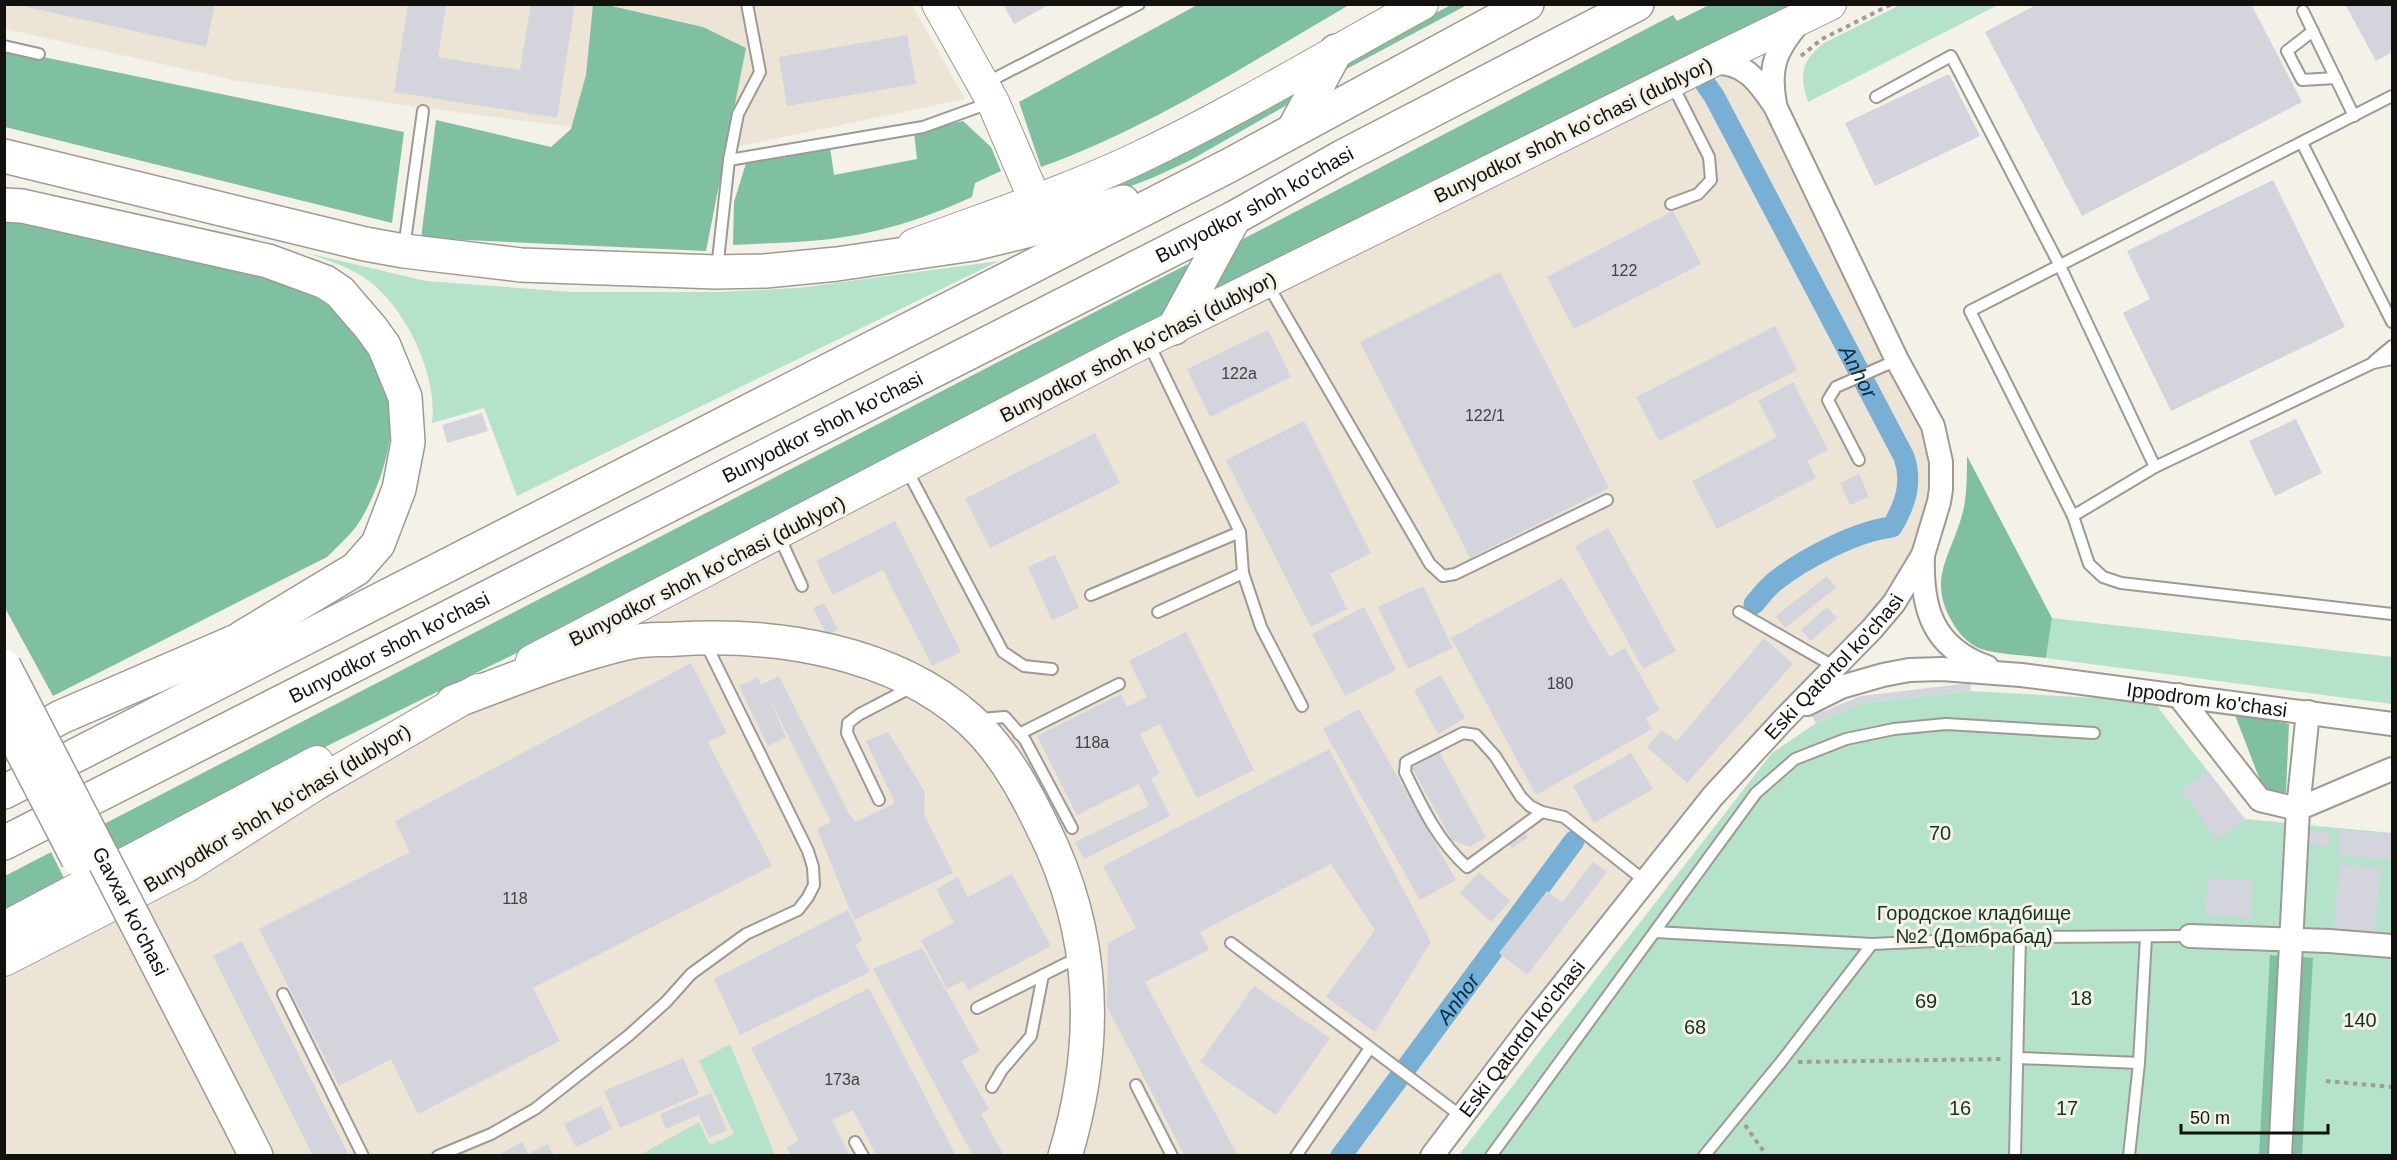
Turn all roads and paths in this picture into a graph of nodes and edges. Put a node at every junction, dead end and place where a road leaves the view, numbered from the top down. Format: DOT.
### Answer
graph roads {
  1 [pos="747,4"];
  2 [pos="938,4"];
  3 [pos="1139,4"];
  4 [pos="1422,4"];
  5 [pos="1527,4"];
  6 [pos="1637,4"];
  7 [pos="1892,4"];
  8 [pos="2313,4"];
  9 [pos="2301,8"];
  10 [pos="1817,11"];
  11 [pos="2313,31"];
  12 [pos="4,46"];
  13 [pos="1336,51"];
  14 [pos="39,54"];
  15 [pos="1799,62"];
  16 [pos="1706,64"];
  17 [pos="2336,78"];
  18 [pos="1670,81"];
  19 [pos="988,93"];
  20 [pos="2392,96"];
  21 [pos="1876,97"];
  22 [pos="1775,106"];
  23 [pos="423,111"];
  24 [pos="2354,116"];
  25 [pos="1294,129"];
  26 [pos="2302,143"];
  27 [pos="4,156"];
  28 [pos="729,160"];
  29 [pos="1230,165"];
  30 [pos="1035,200"];
  31 [pos="1671,204"];
  32 [pos="4,205"];
  33 [pos="1234,218"];
  34 [pos="404,251"];
  35 [pos="878,258"];
  36 [pos="2060,266"];
  37 [pos="716,272"];
  38 [pos="1266,282"];
  39 [pos="2392,322"];
  40 [pos="1161,335"];
  41 [pos="2392,346"];
  42 [pos="2392,359"];
  43 [pos="1897,360"];
  44 [pos="2373,363"];
  45 [pos="1859,460"];
  46 [pos="906,467"];
  47 [pos="2156,467"];
  48 [pos="1607,500"];
  49 [pos="2073,516"];
  50 [pos="1240,532"];
  51 [pos="778,534"];
  52 [pos="1923,555"];
  53 [pos="462,558"];
  54 [pos="1243,573"];
  55 [pos="802,586"];
  56 [pos="1090,594"];
  57 [pos="1158,612"];
  58 [pos="1739,612"];
  59 [pos="2392,614"];
  60 [pos="243,637"];
  61 [pos="702,637"];
  62 [pos="4,666"];
  63 [pos="1835,667"];
  64 [pos="1052,669"];
  65 [pos="2020,675"];
  66 [pos="918,684"];
  67 [pos="1119,684"];
  68 [pos="2178,695"];
  69 [pos="453,702"];
  70 [pos="1302,706"];
  71 [pos="2308,712"];
  72 [pos="4,716"];
  73 [pos="1785,718"];
  74 [pos="970,720"];
  75 [pos="2392,724"];
  76 [pos="2094,733"];
  77 [pos="1019,734"];
  78 [pos="4,747"];
  79 [pos="2392,769"];
  80 [pos="4,792"];
  81 [pos="879,800"];
  82 [pos="2298,809"];
  83 [pos="1542,812"];
  84 [pos="1072,828"];
  85 [pos="4,843"];
  86 [pos="1645,881"];
  87 [pos="4,928"];
  88 [pos="1655,932"];
  89 [pos="2190,936"];
  90 [pos="2020,937"];
  91 [pos="2146,937"];
  92 [pos="2291,940"];
  93 [pos="1231,943"];
  94 [pos="1872,944"];
  95 [pos="2392,946"];
  96 [pos="1084,955"];
  97 [pos="4,960"];
  98 [pos="1043,975"];
  99 [pos="283,994"];
  100 [pos="977,1008"];
  101 [pos="1371,1048"];
  102 [pos="2019,1058"];
  103 [pos="1781,1062"];
  104 [pos="2139,1063"];
  105 [pos="2326,1081"];
  106 [pos="1136,1085"];
  107 [pos="992,1087"];
  108 [pos="2392,1087"];
  109 [pos="1738,1114"];
  110 [pos="1461,1116"];
  111 [pos="855,1142"];
  112 [pos="238,1144"];
  113 [pos="363,1155"];
  114 [pos="438,1155"];
  115 [pos="863,1155"];
  116 [pos="1065,1155"];
  117 [pos="1172,1155"];
  118 [pos="1296,1155"];
  119 [pos="1432,1155"];
  120 [pos="1491,1155"];
  121 [pos="1704,1155"];
  122 [pos="1767,1155"];
  123 [pos="2015,1155"];
  124 [pos="2129,1155"];
  125 [pos="2280,1155"];
  1 -- 28 [label="lane"];
  2 -- 19 [label="street"];
  3 -- 19 [label="lane"];
  4 -- 13 [label="street"];
  5 -- 25 [label="main road"];
  6 -- 33 [label="main road, Bunyodkor shoh ko'chasi"];
  7 -- 15 [label="path"];
  8 -- 9 [label="lane"];
  9 -- 11 [label="lane"];
  10 -- 16 [label="street, Bunyodkor shoh koʻchasi (dublyor)"];
  10 -- 22 [label="street, Eski Qatortol ko'chasi"];
  11 -- 17 [label="lane"];
  11 -- 17 [label="lane"];
  12 -- 14 [label="lane"];
  13 -- 25 [label="main road"];
  13 -- 30 [label="street"];
  16 -- 18 [label="street, Bunyodkor shoh koʻchasi (dublyor)"];
  16 -- 22 [label="street, Eski Qatortol ko'chasi"];
  17 -- 24 [label="lane"];
  18 -- 31 [label="lane"];
  18 -- 38 [label="street, Bunyodkor shoh koʻchasi (dublyor)"];
  19 -- 28 [label="lane"];
  19 -- 30 [label="street"];
  20 -- 24 [label="lane"];
  21 -- 36 [label="lane"];
  22 -- 43 [label="street, Eski Qatortol ko'chasi"];
  23 -- 34 [label="lane"];
  24 -- 26 [label="lane"];
  25 -- 29 [label="main road"];
  26 -- 36 [label="lane"];
  26 -- 39 [label="lane"];
  27 -- 34 [label="main road"];
  28 -- 37 [label="lane"];
  29 -- 35 [label="main road"];
  29 -- 53 [label="main road"];
  30 -- 35 [label="street"];
  32 -- 60 [label="main road"];
  33 -- 40 [label="main road"];
  33 -- 85 [label="main road, Bunyodkor shoh ko'chasi"];
  34 -- 37 [label="main road"];
  35 -- 37 [label="main road"];
  36 -- 47 [label="lane"];
  36 -- 49 [label="lane"];
  38 -- 40 [label="street, Bunyodkor shoh koʻchasi (dublyor)"];
  38 -- 48 [label="lane"];
  40 -- 46 [label="street, Bunyodkor shoh koʻchasi (dublyor)"];
  40 -- 50 [label="lane"];
  41 -- 44 [label="lane"];
  42 -- 44 [label="lane"];
  43 -- 45 [label="lane"];
  43 -- 52 [label="street, Eski Qatortol ko'chasi"];
  44 -- 47 [label="lane"];
  46 -- 51 [label="street, Bunyodkor shoh koʻchasi (dublyor)"];
  46 -- 64 [label="lane"];
  47 -- 49 [label="lane"];
  49 -- 59 [label="lane"];
  50 -- 54 [label="lane"];
  50 -- 56 [label="lane"];
  51 -- 55 [label="lane"];
  51 -- 69 [label="street, Bunyodkor shoh koʻchasi (dublyor)"];
  52 -- 63 [label="street, Eski Qatortol ko'chasi"];
  52 -- 65 [label="street, Ippodrom ko'chasi"];
  53 -- 60 [label="main road"];
  53 -- 80 [label="main road"];
  54 -- 57 [label="lane"];
  54 -- 70 [label="lane"];
  58 -- 63 [label="lane"];
  60 -- 78 [label="main road"];
  61 -- 66 [label="main road"];
  61 -- 69 [label="main road"];
  61 -- 114 [label="lane"];
  62 -- 112 [label="main road, Gavxar ko'chasi, bridge"];
  63 -- 73 [label="street, Eski Qatortol ko'chasi"];
  65 -- 68 [label="street, Ippodrom ko'chasi"];
  65 -- 73 [label="street, Ippodrom ko'chasi"];
  66 -- 74 [label="main road"];
  66 -- 81 [label="lane"];
  67 -- 77 [label="lane"];
  68 -- 71 [label="street, Ippodrom ko'chasi"];
  68 -- 82 [label="street"];
  69 -- 87 [label="street, Bunyodkor shoh koʻchasi (dublyor)"];
  69 -- 97 [label="street, Bunyodkor shoh koʻchasi (dublyor)"];
  71 -- 75 [label="street, Ippodrom ko'chasi"];
  71 -- 82 [label="street"];
  72 -- 112 [label="main road, Gavxar ko'chasi, bridge"];
  73 -- 86 [label="street, Eski Qatortol ko'chasi"];
  74 -- 77 [label="lane"];
  74 -- 96 [label="main road"];
  76 -- 88 [label="lane"];
  77 -- 84 [label="lane"];
  79 -- 82 [label="street"];
  82 -- 92 [label="street"];
  83 -- 83 [label="lane"];
  83 -- 86 [label="lane"];
  86 -- 110 [label="street, Eski Qatortol ko'chasi"];
  88 -- 94 [label="lane"];
  88 -- 120 [label="lane"];
  89 -- 91 [label="lane"];
  89 -- 92 [label="street"];
  90 -- 91 [label="lane"];
  90 -- 94 [label="lane"];
  90 -- 102 [label="lane"];
  91 -- 104 [label="lane"];
  92 -- 95 [label="street"];
  92 -- 125 [label="street"];
  93 -- 101 [label="lane"];
  94 -- 103 [label="lane"];
  96 -- 98 [label="lane"];
  96 -- 116 [label="main road"];
  98 -- 100 [label="lane"];
  98 -- 107 [label="lane"];
  99 -- 113 [label="lane"];
  101 -- 110 [label="lane"];
  101 -- 118 [label="lane"];
  102 -- 103 [label="path"];
  102 -- 104 [label="lane"];
  102 -- 123 [label="lane"];
  103 -- 109 [label="lane"];
  104 -- 124 [label="lane"];
  105 -- 108 [label="path"];
  106 -- 117 [label="lane"];
  109 -- 121 [label="lane"];
  109 -- 122 [label="path"];
  110 -- 119 [label="street, Eski Qatortol ko'chasi"];
  111 -- 115 [label="lane"];
}
